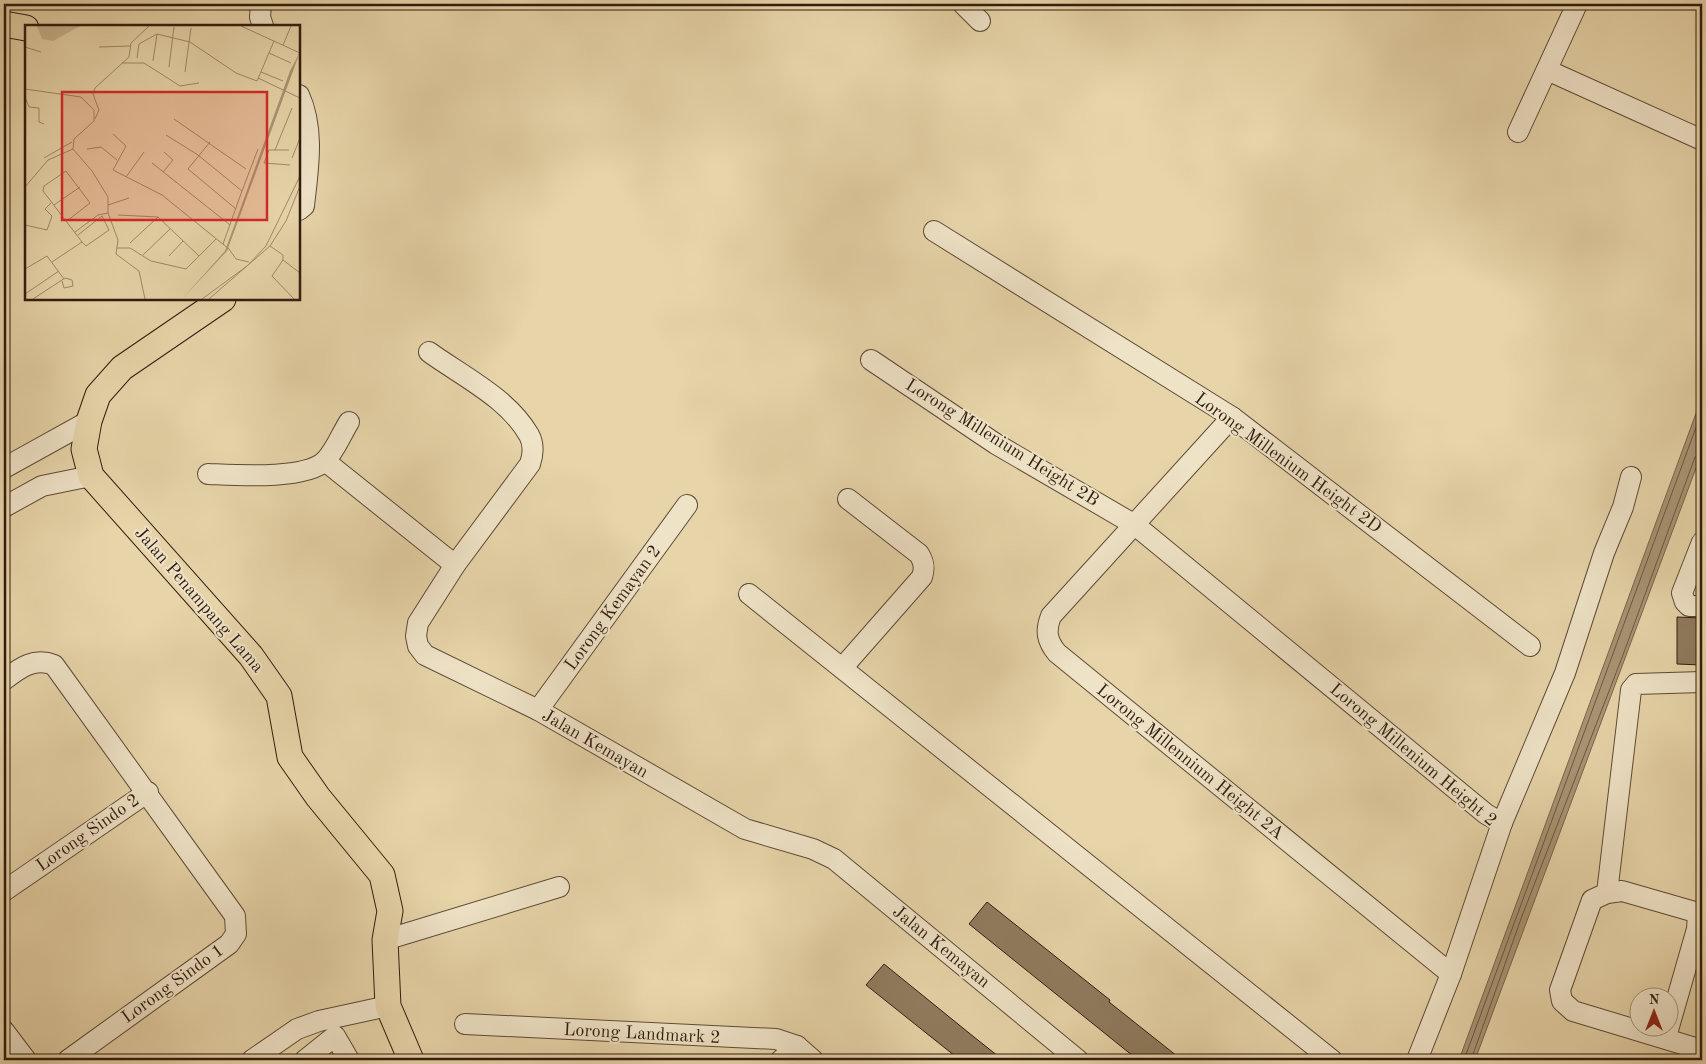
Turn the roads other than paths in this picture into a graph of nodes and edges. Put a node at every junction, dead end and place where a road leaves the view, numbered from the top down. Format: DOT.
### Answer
graph roads {
  1 [pos="260,4"];
  2 [pos="963,4"];
  3 [pos="1577,4"];
  4 [pos="980,21"];
  5 [pos="4,24"];
  6 [pos="263,25"];
  7 [pos="25,28"];
  8 [pos="1546,70"];
  9 [pos="300,97"];
  10 [pos="1518,132"];
  11 [pos="1702,140"];
  12 [pos="300,209"];
  13 [pos="934,231"];
  14 [pos="222,300"];
  15 [pos="429,352"];
  16 [pos="870,360"];
  17 [pos="1232,417"];
  18 [pos="88,421"];
  19 [pos="349,422"];
  20 [pos="325,461"];
  21 [pos="4,468"];
  22 [pos="208,474"];
  23 [pos="91,476"];
  24 [pos="1631,478"];
  25 [pos="848,499"];
  26 [pos="687,505"];
  27 [pos="4,507"];
  28 [pos="1134,525"];
  29 [pos="1702,542"];
  30 [pos="455,565"];
  31 [pos="749,594"];
  32 [pos="1702,606"];
  33 [pos="1530,646"];
  34 [pos="843,667"];
  35 [pos="4,680"];
  36 [pos="1702,682"];
  37 [pos="538,710"];
  38 [pos="148,792"];
  39 [pos="1502,823"];
  40 [pos="559,887"];
  41 [pos="4,891"];
  42 [pos="1607,893"];
  43 [pos="1700,922"];
  44 [pos="385,940"];
  45 [pos="1450,974"];
  46 [pos="388,1006"];
  47 [pos="465,1024"];
  48 [pos="4,1031"];
  49 [pos="1666,1038"];
  50 [pos="796,1046"];
  51 [pos="1702,1050"];
  52 [pos="26,1060"];
  53 [pos="68,1060"];
  54 [pos="252,1060"];
  55 [pos="305,1060"];
  56 [pos="349,1060"];
  57 [pos="411,1060"];
  58 [pos="781,1060"];
  59 [pos="813,1060"];
  60 [pos="1078,1060"];
  61 [pos="1332,1060"];
  62 [pos="1417,1060"];
  1 -- 6 [label="street"];
  2 -- 4 [label="street"];
  3 -- 8 [label="street"];
  5 -- 7 [label="main road"];
  8 -- 10 [label="street"];
  8 -- 11 [label="street"];
  9 -- 12 [label="street"];
  13 -- 17 [label="street, Lorong Millenium Height 2D"];
  14 -- 18 [label="main road, Jalan Penampang Lama"];
  15 -- 30 [label="street, Jalan Kemayan"];
  16 -- 28 [label="street, Lorong Millenium Height 2B"];
  17 -- 28 [label="street"];
  17 -- 33 [label="street, Lorong Millenium Height 2D"];
  18 -- 21 [label="street"];
  18 -- 23 [label="main road, Jalan Penampang Lama"];
  19 -- 20 [label="street"];
  20 -- 22 [label="street"];
  20 -- 30 [label="street"];
  23 -- 27 [label="street"];
  23 -- 44 [label="main road, Jalan Penampang Lama"];
  24 -- 39 [label="street"];
  25 -- 34 [label="street"];
  26 -- 37 [label="street, Lorong Kemayan 2"];
  28 -- 39 [label="street, Lorong Millenium Height 2"];
  28 -- 45 [label="street, Lorong Millennium Height 2A"];
  29 -- 32 [label="street"];
  30 -- 37 [label="street, Jalan Kemayan"];
  31 -- 34 [label="street"];
  34 -- 61 [label="street"];
  35 -- 38 [label="street, Lorong Sindo 1"];
  36 -- 42 [label="street"];
  37 -- 60 [label="street, Jalan Kemayan"];
  38 -- 41 [label="street, Lorong Sindo 2"];
  38 -- 53 [label="street, Lorong Sindo 1"];
  39 -- 45 [label="street, Lorong Millenium Height 2"];
  40 -- 44 [label="street"];
  42 -- 43 [label="street"];
  42 -- 49 [label="street"];
  43 -- 49 [label="street"];
  44 -- 46 [label="main road, Jalan Penampang Lama"];
  45 -- 62 [label="street, Lorong Millenium Height 2"];
  46 -- 54 [label="street"];
  46 -- 57 [label="main road, Jalan Penampang Lama"];
  47 -- 50 [label="street, Lorong Landmark 2"];
  48 -- 52 [label="street"];
  49 -- 51 [label="street"];
  50 -- 58 [label="street"];
  50 -- 59 [label="street, Lorong Landmark 2"];
  55 -- 56 [label="street"];
}
